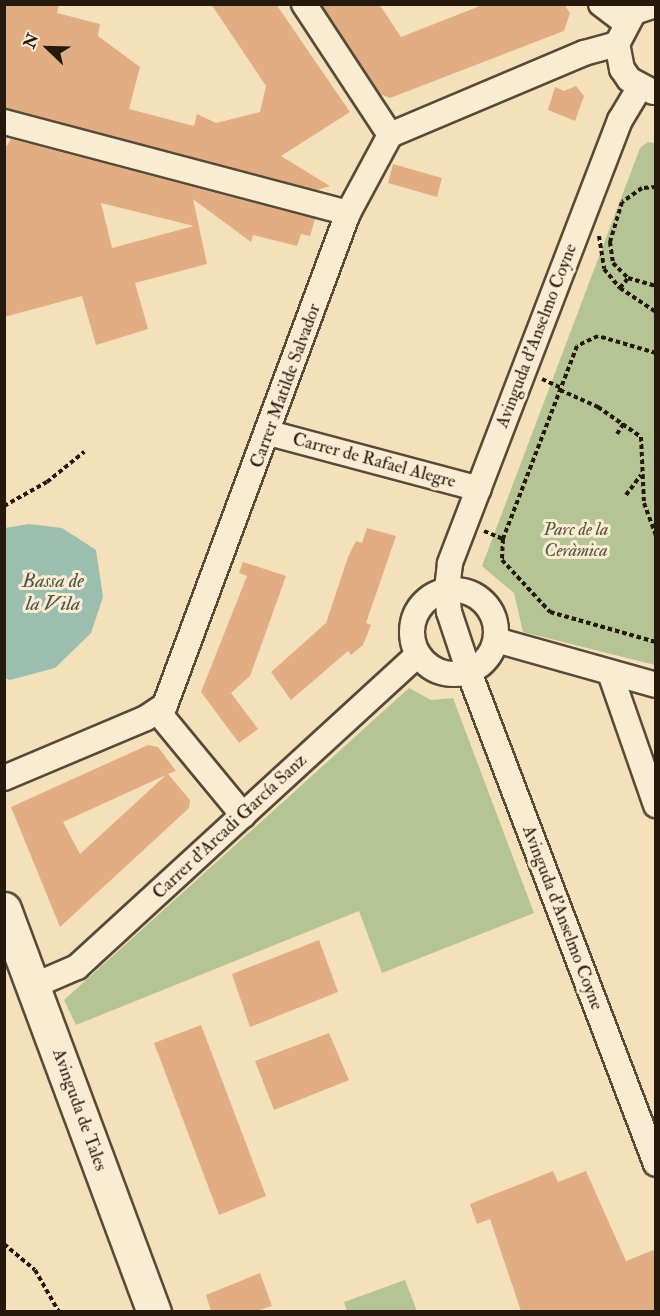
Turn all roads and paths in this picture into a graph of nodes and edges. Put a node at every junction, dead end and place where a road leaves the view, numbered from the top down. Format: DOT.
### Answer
graph roads {
  1 [pos="304,4"];
  2 [pos="601,4"];
  3 [pos="656,5"];
  4 [pos="621,33"];
  5 [pos="648,89"];
  6 [pos="4,122"];
  7 [pos="390,135"];
  8 [pos="656,188"];
  9 [pos="591,195"];
  10 [pos="348,213"];
  11 [pos="628,278"];
  12 [pos="656,286"];
  13 [pos="620,288"];
  14 [pos="656,312"];
  15 [pos="656,353"];
  16 [pos="560,390"];
  17 [pos="624,423"];
  18 [pos="269,433"];
  19 [pos="618,434"];
  20 [pos="84,452"];
  21 [pos="642,474"];
  22 [pos="479,489"];
  23 [pos="626,495"];
  24 [pos="4,506"];
  25 [pos="656,536"];
  26 [pos="447,590"];
  27 [pos="495,640"];
  28 [pos="656,642"];
  29 [pos="418,654"];
  30 [pos="469,672"];
  31 [pos="610,673"];
  32 [pos="656,685"];
  33 [pos="158,712"];
  34 [pos="4,778"];
  35 [pos="656,805"];
  36 [pos="243,815"];
  37 [pos="4,909"];
  38 [pos="33,986"];
  39 [pos="656,1164"];
  40 [pos="4,1244"];
  41 [pos="59,1311"];
  42 [pos="154,1311"];
  1 -- 7 [label="street"];
  2 -- 4 [label="street"];
  3 -- 4 [label="street"];
  4 -- 5 [label="street"];
  4 -- 7 [label="street"];
  5 -- 9 [label="street, Avinguda d'Anselmo Coyne"];
  6 -- 10 [label="street"];
  7 -- 10 [label="street, Carrer Matilde Salvador"];
  8 -- 11 [label="path"];
  9 -- 13 [label="path"];
  9 -- 22 [label="street, Avinguda d'Anselmo Coyne"];
  10 -- 18 [label="street, Carrer Matilde Salvador"];
  11 -- 12 [label="path"];
  11 -- 13 [label="path"];
  13 -- 14 [label="path"];
  15 -- 16 [label="path"];
  16 -- 17 [label="path"];
  16 -- 28 [label="path"];
  17 -- 19 [label="path"];
  17 -- 21 [label="path"];
  18 -- 22 [label="street, Carrer de Rafael Alegre"];
  18 -- 33 [label="street, Carrer Matilde Salvador"];
  20 -- 24 [label="path"];
  21 -- 23 [label="path"];
  21 -- 25 [label="path"];
  22 -- 26 [label="street, Avinguda d'Anselmo Coyne"];
  26 -- 27 [label="street"];
  26 -- 29 [label="street"];
  26 -- 30 [label="street, Avinguda d'Anselmo Coyne"];
  27 -- 30 [label="street"];
  27 -- 31 [label="street"];
  29 -- 30 [label="street"];
  29 -- 36 [label="street, Carrer d'Arcadi García Sanz"];
  30 -- 39 [label="street, Avinguda d'Anselmo Coyne"];
  31 -- 32 [label="street"];
  31 -- 35 [label="street"];
  33 -- 34 [label="street"];
  33 -- 36 [label="street"];
  36 -- 38 [label="street, Carrer d'Arcadi García Sanz"];
  37 -- 38 [label="main road, Avinguda de Tales"];
  38 -- 42 [label="main road, Avinguda de Tales"];
  40 -- 41 [label="path"];
}
